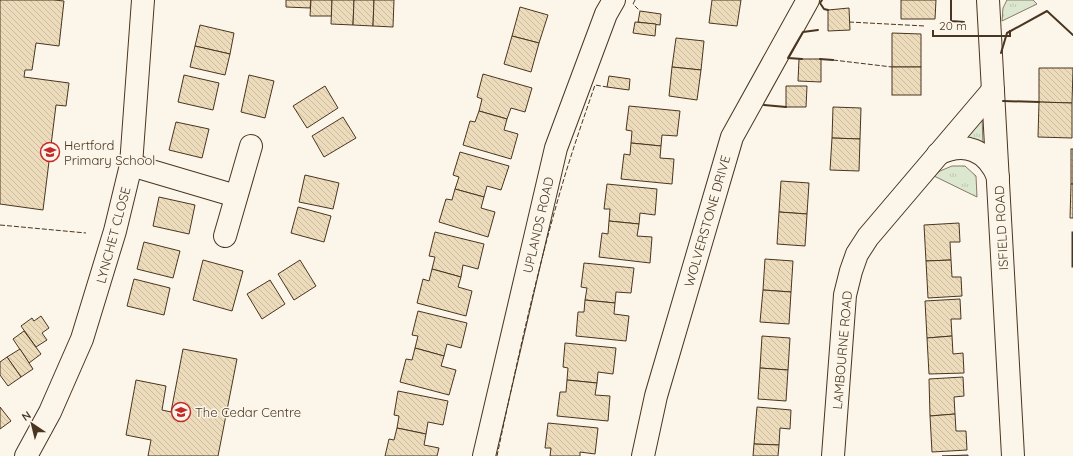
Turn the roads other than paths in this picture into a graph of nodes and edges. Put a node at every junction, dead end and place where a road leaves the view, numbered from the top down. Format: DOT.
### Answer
graph roads {
  1 [pos="143,0"];
  2 [pos="614,0"];
  3 [pos="808,0"];
  4 [pos="988,0"];
  5 [pos="993,90"];
  6 [pos="251,146"];
  7 [pos="938,154"];
  8 [pos="131,165"];
  9 [pos="998,177"];
  10 [pos="236,196"];
  11 [pos="225,236"];
  12 [pos="26,456"];
  13 [pos="484,456"];
  14 [pos="643,456"];
  15 [pos="833,456"];
  16 [pos="1013,456"];
  1 -- 8 [label="street, LYNCHET CLOSE"];
  2 -- 13 [label="street, UPLANDS ROAD"];
  3 -- 14 [label="street, WOLVERSTONE DRIVE"];
  4 -- 5 [label="street, ISFIELD ROAD"];
  5 -- 7 [label="street, LAMBOURNE ROAD"];
  5 -- 9 [label="street, ISFIELD ROAD"];
  6 -- 10 [label="street"];
  7 -- 9 [label="street"];
  7 -- 15 [label="street, LAMBOURNE ROAD"];
  8 -- 10 [label="street"];
  8 -- 12 [label="street, LYNCHET CLOSE"];
  9 -- 16 [label="street, ISFIELD ROAD"];
  10 -- 11 [label="street"];
}
